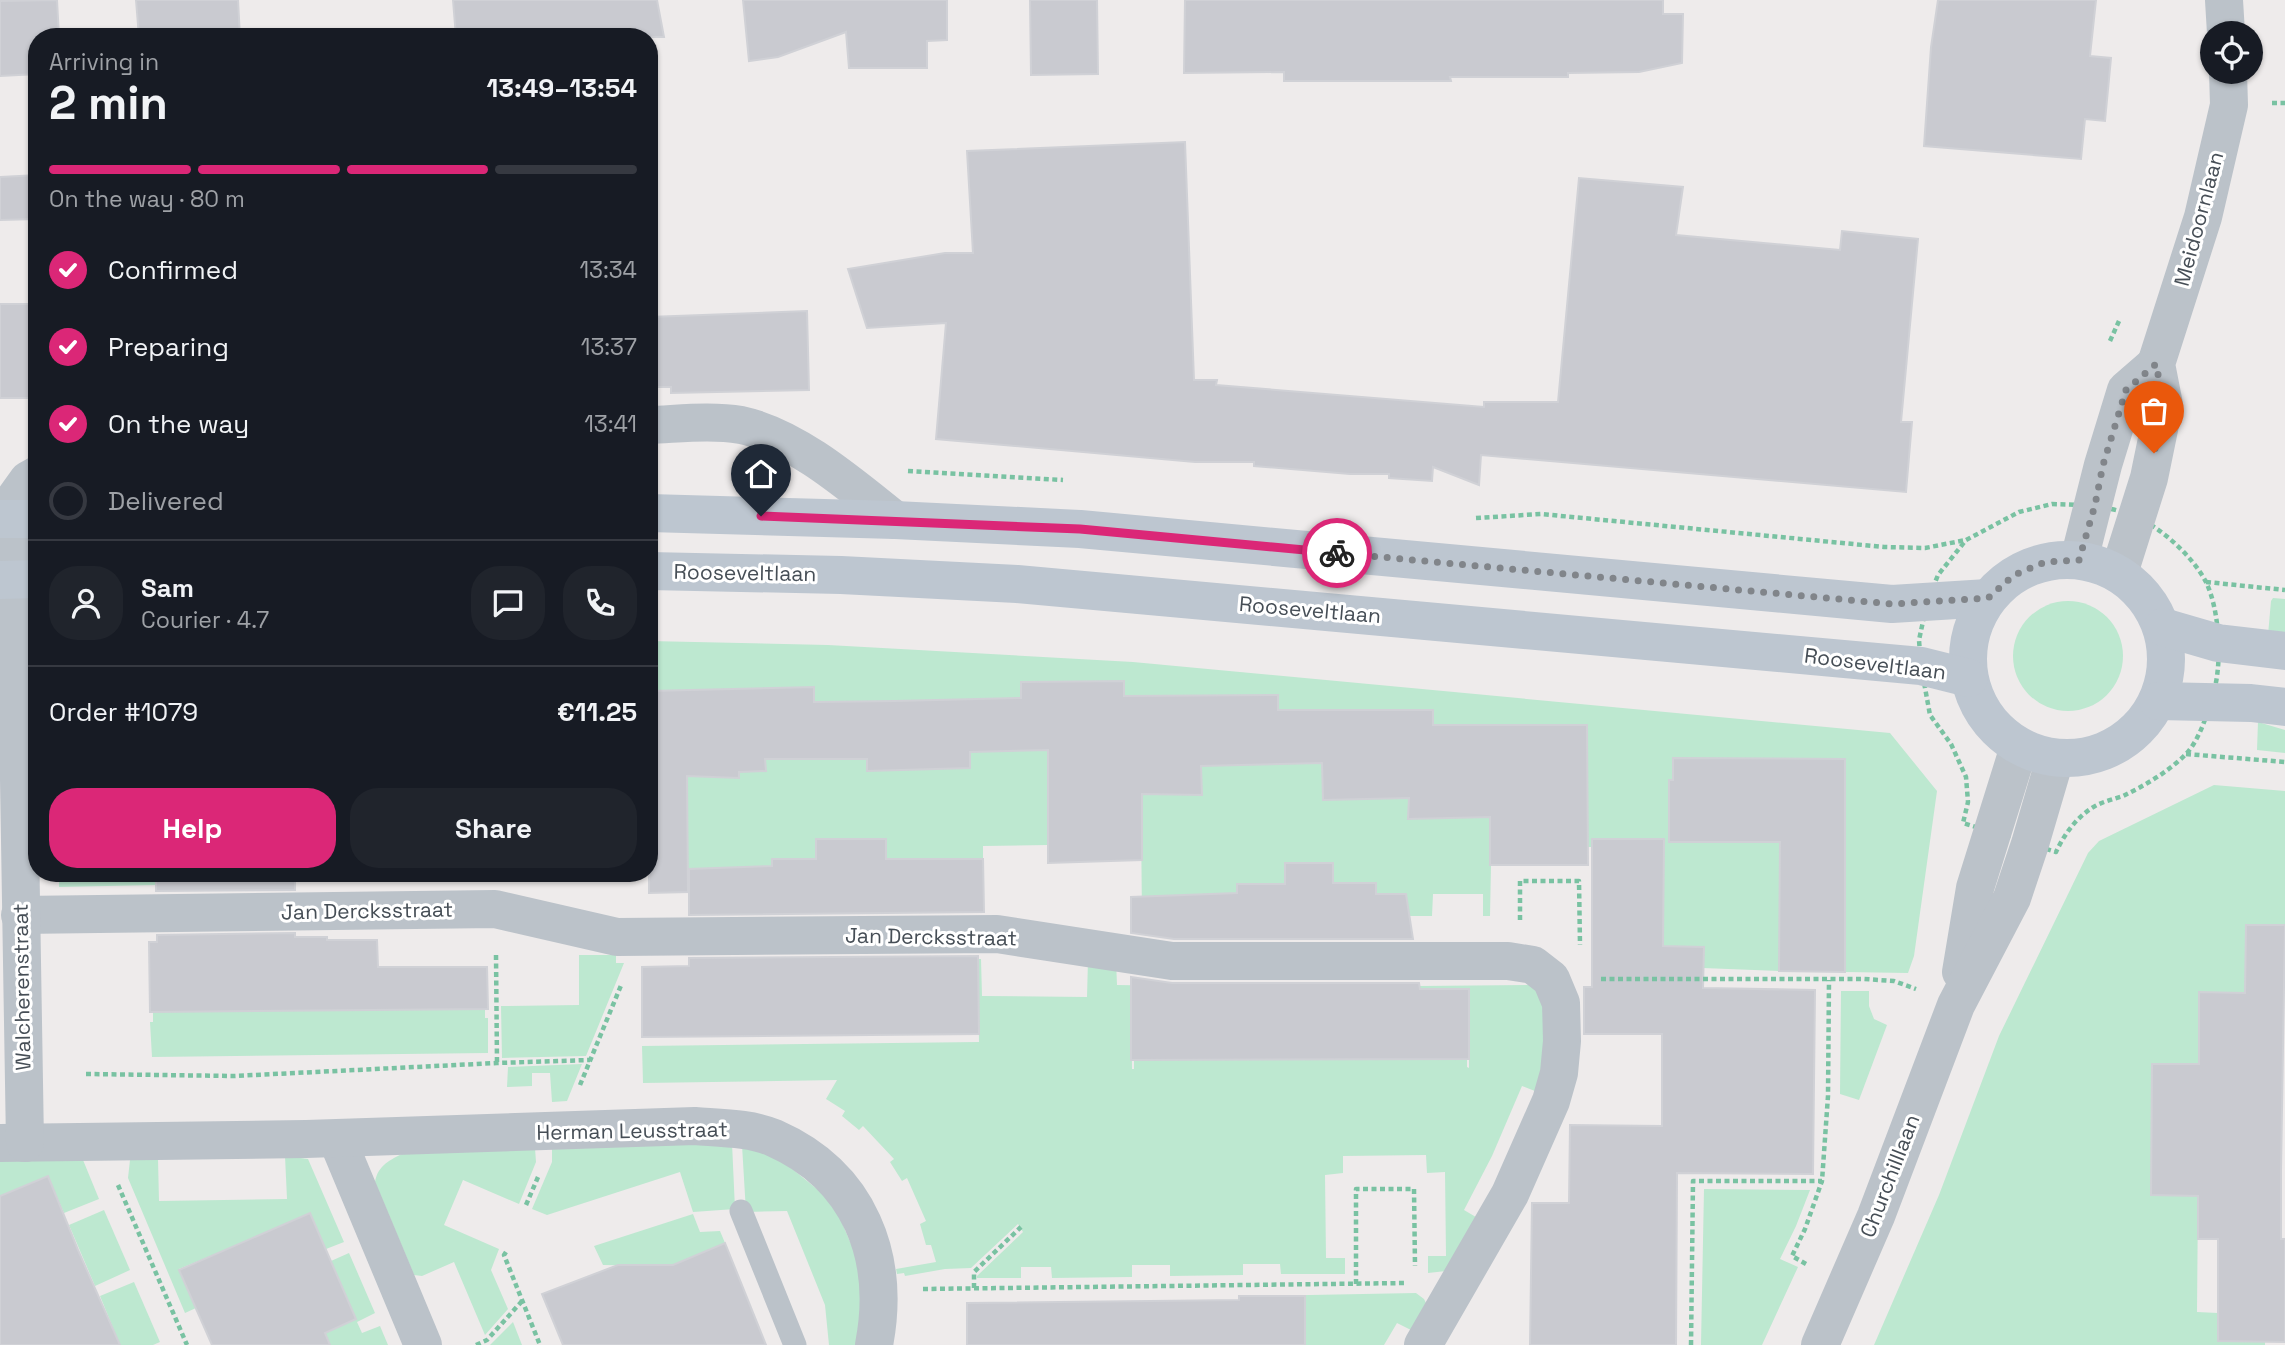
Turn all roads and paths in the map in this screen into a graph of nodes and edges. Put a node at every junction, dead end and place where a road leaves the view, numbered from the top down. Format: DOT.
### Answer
graph roads {
  1 [pos="2224,0"];
  2 [pos="2225,21"];
  3 [pos="2228,84"];
  4 [pos="2156,364"];
  5 [pos="658,425"];
  6 [pos="906,471"];
  7 [pos="28,480"];
  8 [pos="1072,481"];
  9 [pos="2095,505"];
  10 [pos="658,513"];
  11 [pos="1464,516"];
  12 [pos="2137,517"];
  13 [pos="15,519"];
  14 [pos="895,520"];
  15 [pos="1966,540"];
  16 [pos="2079,560"];
  17 [pos="658,572"];
  18 [pos="2119,573"];
  19 [pos="16,579"];
  20 [pos="2206,582"];
  21 [pos="2285,590"];
  22 [pos="1988,598"];
  23 [pos="1927,603"];
  24 [pos="2162,628"];
  25 [pos="2218,643"];
  26 [pos="2285,651"];
  27 [pos="1921,666"];
  28 [pos="1969,678"];
  29 [pos="8,693"];
  30 [pos="2158,701"];
  31 [pos="2211,702"];
  32 [pos="2285,707"];
  33 [pos="2019,747"];
  34 [pos="2186,754"];
  35 [pos="2055,758"];
  36 [pos="2285,762"];
  37 [pos="1992,832"];
  38 [pos="2031,844"];
  39 [pos="495,909"];
  40 [pos="20,915"];
  41 [pos="641,937"];
  42 [pos="1550,974"];
  43 [pos="1829,980"];
  44 [pos="1894,981"];
  45 [pos="11,989"];
  46 [pos="1956,1005"];
  47 [pos="590,1060"];
  48 [pos="497,1063"];
  49 [pos="86,1074"];
  50 [pos="575,1130"];
  51 [pos="337,1139"];
  52 [pos="13,1143"];
  53 [pos="100,1143"];
  54 [pos="1822,1181"];
  55 [pos="741,1211"];
  56 [pos="1021,1227"];
  57 [pos="506,1252"];
  58 [pos="1806,1264"];
  59 [pos="1416,1283"];
  60 [pos="1460,1283"];
  61 [pos="1356,1284"];
  62 [pos="974,1288"];
  63 [pos="880,1289"];
  64 [pos="523,1300"];
  65 [pos="187,1345"];
  66 [pos="423,1345"];
  67 [pos="476,1345"];
  68 [pos="540,1345"];
  69 [pos="795,1345"];
  70 [pos="874,1345"];
  71 [pos="1423,1345"];
  72 [pos="1691,1345"];
  73 [pos="1820,1345"];
  1 -- 2 [label="street"];
  3 -- 4 [label="street, Meidoornlaan"];
  4 -- 9 [label="street"];
  4 -- 12 [label="street, Meidoornlaan"];
  5 -- 14 [label="street"];
  6 -- 8 [label="path"];
  7 -- 13 [label="street"];
  9 -- 12 [label="path"];
  9 -- 15 [label="path"];
  9 -- 16 [label="street"];
  10 -- 14 [label="main road"];
  11 -- 15 [label="path"];
  12 -- 18 [label="street, Meidoornlaan"];
  12 -- 20 [label="path"];
  13 -- 19 [label="street"];
  14 -- 23 [label="main road"];
  15 -- 23 [label="path"];
  16 -- 18 [label="main road"];
  16 -- 22 [label="main road"];
  17 -- 27 [label="main road, Rooseveltlaan"];
  18 -- 24 [label="main road"];
  19 -- 29 [label="street, Walcherenstraat"];
  20 -- 21 [label="path"];
  20 -- 25 [label="path"];
  22 -- 23 [label="main road"];
  22 -- 28 [label="main road"];
  23 -- 27 [label="path"];
  24 -- 25 [label="main road"];
  24 -- 30 [label="main road"];
  25 -- 26 [label="main road"];
  25 -- 31 [label="path"];
  27 -- 28 [label="main road, Rooseveltlaan"];
  27 -- 37 [label="path"];
  28 -- 33 [label="main road"];
  29 -- 40 [label="street, Walcherenstraat"];
  30 -- 31 [label="main road"];
  30 -- 35 [label="main road"];
  31 -- 32 [label="main road"];
  31 -- 34 [label="path"];
  33 -- 35 [label="main road"];
  33 -- 37 [label="street, Churchilllaan"];
  34 -- 36 [label="path"];
  34 -- 38 [label="path"];
  35 -- 38 [label="street, Churchilllaan"];
  37 -- 38 [label="path"];
  37 -- 46 [label="street, Churchilllaan"];
  38 -- 46 [label="street, Churchilllaan"];
  39 -- 40 [label="street, Jan Dercksstraat"];
  39 -- 41 [label="street, Jan Dercksstraat"];
  39 -- 48 [label="path"];
  40 -- 45 [label="street, Walcherenstraat"];
  41 -- 42 [label="street, Jan Dercksstraat"];
  41 -- 47 [label="path"];
  42 -- 42 [label="path"];
  42 -- 43 [label="path"];
  42 -- 60 [label="street"];
  43 -- 44 [label="path"];
  43 -- 54 [label="path"];
  45 -- 52 [label="street, Walcherenstraat"];
  46 -- 73 [label="street, Churchilllaan"];
  47 -- 48 [label="path"];
  47 -- 50 [label="path"];
  48 -- 49 [label="path"];
  50 -- 51 [label="street, Herman Leusstraat"];
  50 -- 63 [label="street, Herman Leusstraat"];
  51 -- 53 [label="street, Herman Leusstraat"];
  51 -- 66 [label="street"];
  52 -- 53 [label="street, Herman Leusstraat"];
  53 -- 65 [label="path"];
  54 -- 58 [label="path"];
  54 -- 72 [label="path"];
  55 -- 69 [label="lane"];
  56 -- 62 [label="path"];
  57 -- 64 [label="path"];
  59 -- 60 [label="path"];
  59 -- 61 [label="path"];
  59 -- 61 [label="path"];
  60 -- 71 [label="street"];
  61 -- 62 [label="path"];
  62 -- 63 [label="path"];
  63 -- 70 [label="street"];
  64 -- 67 [label="path"];
  64 -- 68 [label="path"];
}
